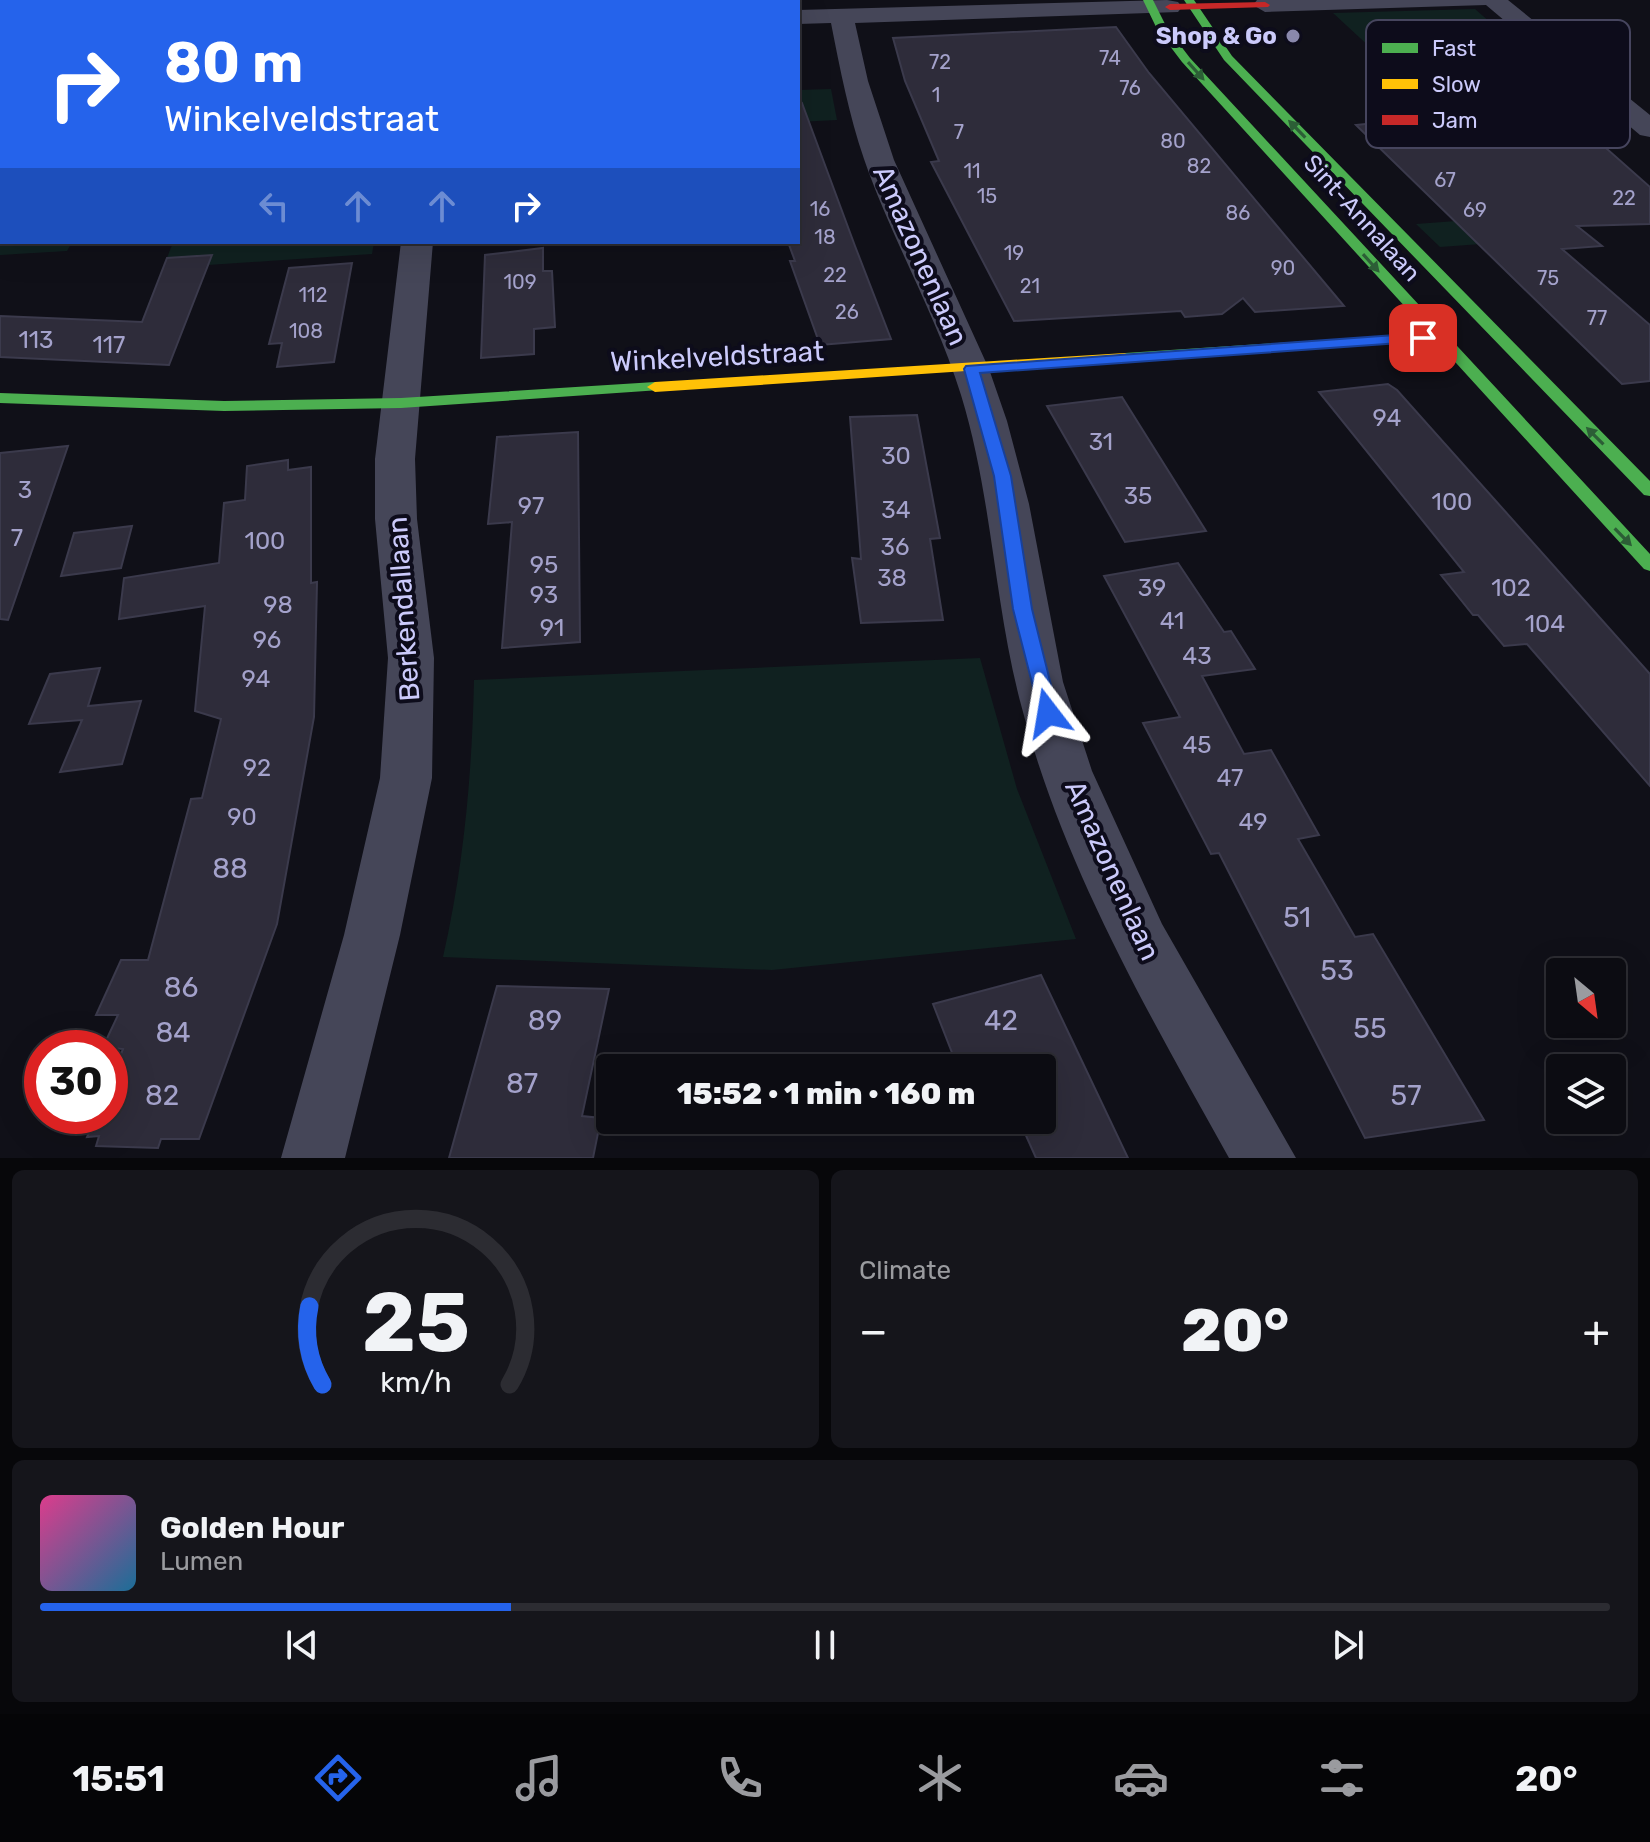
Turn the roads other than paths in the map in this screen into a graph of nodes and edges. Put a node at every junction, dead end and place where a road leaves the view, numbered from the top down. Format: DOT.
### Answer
graph roads {
  1 [pos="1480,0"];
  2 [pos="1494,0"];
  3 [pos="1170,4"];
  4 [pos="1265,5"];
  5 [pos="820,16"];
  6 [pos="1518,20"];
  7 [pos="1630,112"];
  8 [pos="1650,129"];
  9 [pos="417,244"];
  10 [pos="1437,337"];
  11 [pos="971,369"];
  12 [pos="0,398"];
  13 [pos="401,403"];
  14 [pos="1650,491"];
  15 [pos="1650,565"];
  16 [pos="313,1158"];
  17 [pos="1264,1158"];
  1 -- 4 [label="street"];
  2 -- 6 [label="street"];
  3 -- 4 [label="main road"];
  3 -- 5 [label="street"];
  3 -- 10 [label="main road, Sint-Annalaan, one-way"];
  14 -- 3 [label="main road, Sint-Annalaan, one-way"];
  5 -- 11 [label="street, Amazonenlaan"];
  7 -- 8 [label="street"];
  9 -- 13 [label="street, Berkendallaan"];
  10 -- 11 [label="main road, Winkelveldstraat"];
  10 -- 15 [label="main road, Sint-Annalaan, one-way"];
  11 -- 13 [label="main road, Winkelveldstraat"];
  11 -- 17 [label="street, Amazonenlaan"];
  12 -- 13 [label="main road, Winkelveldstraat"];
  13 -- 16 [label="street, Berkendallaan"];
}
